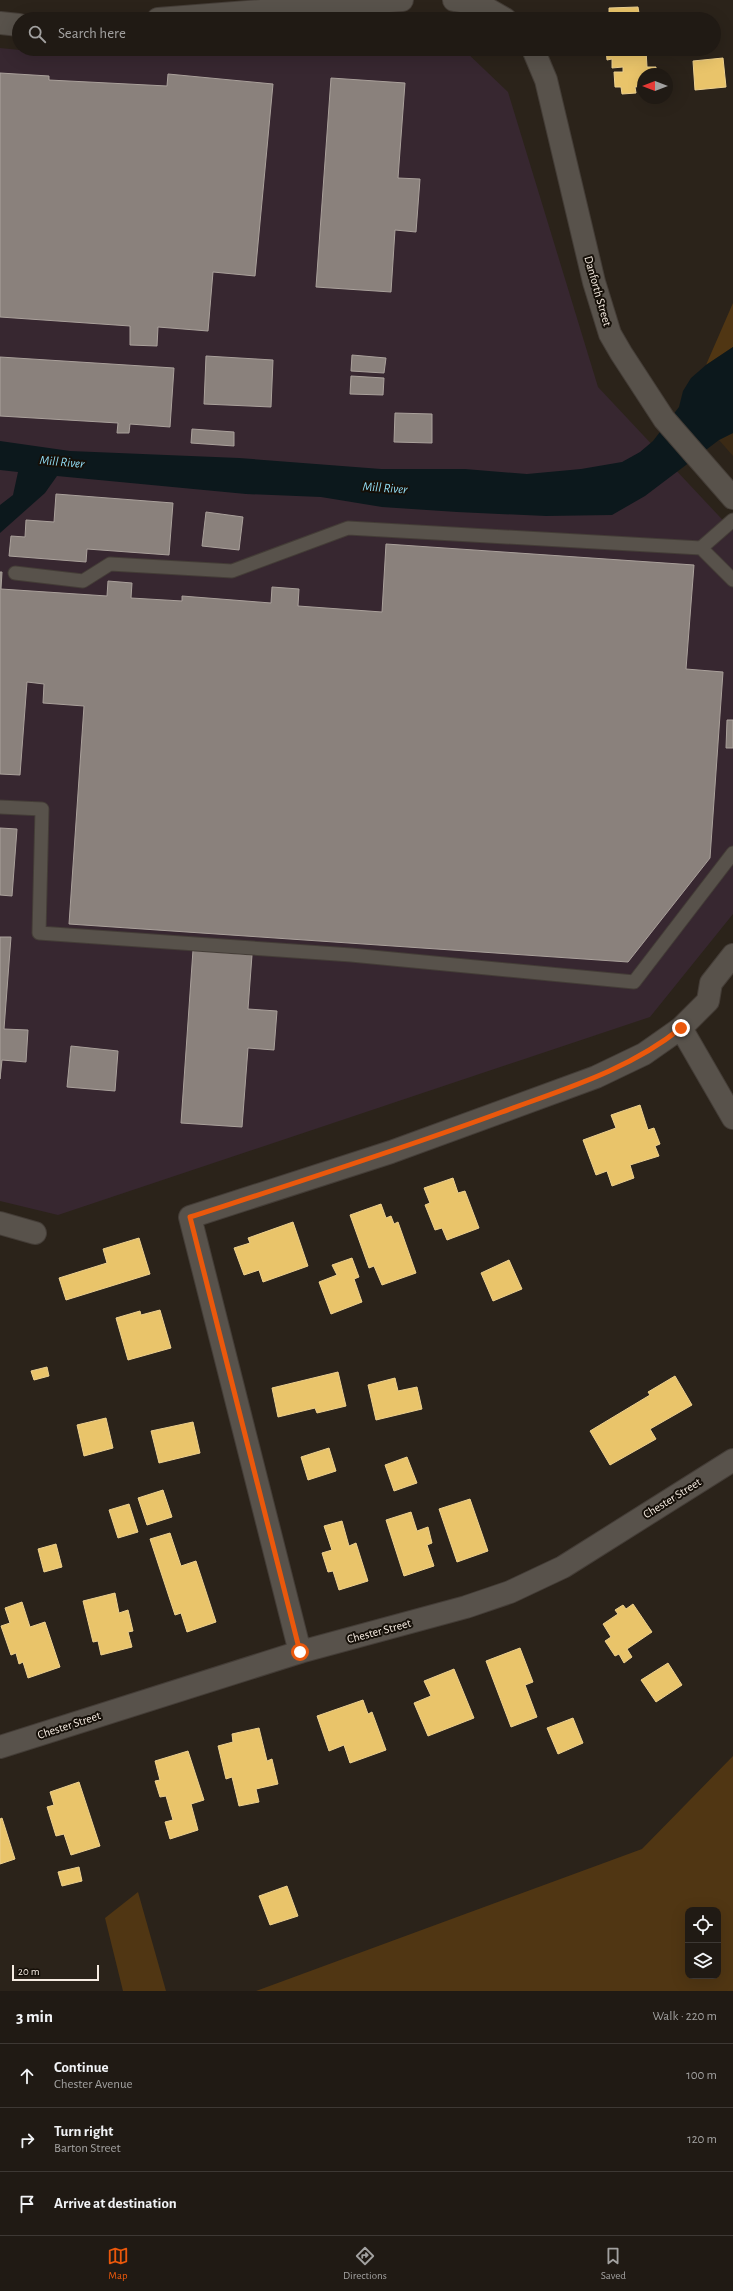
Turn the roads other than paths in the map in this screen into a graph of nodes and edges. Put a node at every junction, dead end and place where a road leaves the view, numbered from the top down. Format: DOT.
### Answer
graph roads {
  1 [pos="402,0"];
  2 [pos="454,0"];
  3 [pos="248,12"];
  4 [pos="493,12"];
  5 [pos="0,23"];
  6 [pos="12,24"];
  7 [pos="536,56"];
  8 [pos="733,498"];
  9 [pos="733,520"];
  10 [pos="701,548"];
  11 [pos="15,574"];
  12 [pos="733,580"];
  13 [pos="0,807"];
  14 [pos="733,853"];
  15 [pos="733,955"];
  16 [pos="681,1028"];
  17 [pos="733,1118"];
  18 [pos="0,1223"];
  19 [pos="35,1233"];
  20 [pos="733,1460"];
  21 [pos="300,1652"];
  22 [pos="0,1747"];
  1 -- 3 [label="street"];
  2 -- 4 [label="street"];
  5 -- 6 [label="street"];
  7 -- 8 [label="street, Danforth Street"];
  9 -- 10 [label="lane"];
  10 -- 11 [label="lane"];
  10 -- 12 [label="lane"];
  13 -- 14 [label="lane"];
  15 -- 16 [label="street"];
  16 -- 17 [label="street"];
  16 -- 21 [label="street"];
  18 -- 19 [label="street"];
  20 -- 21 [label="street, Chester Street"];
  21 -- 22 [label="street, Chester Street"];
}
